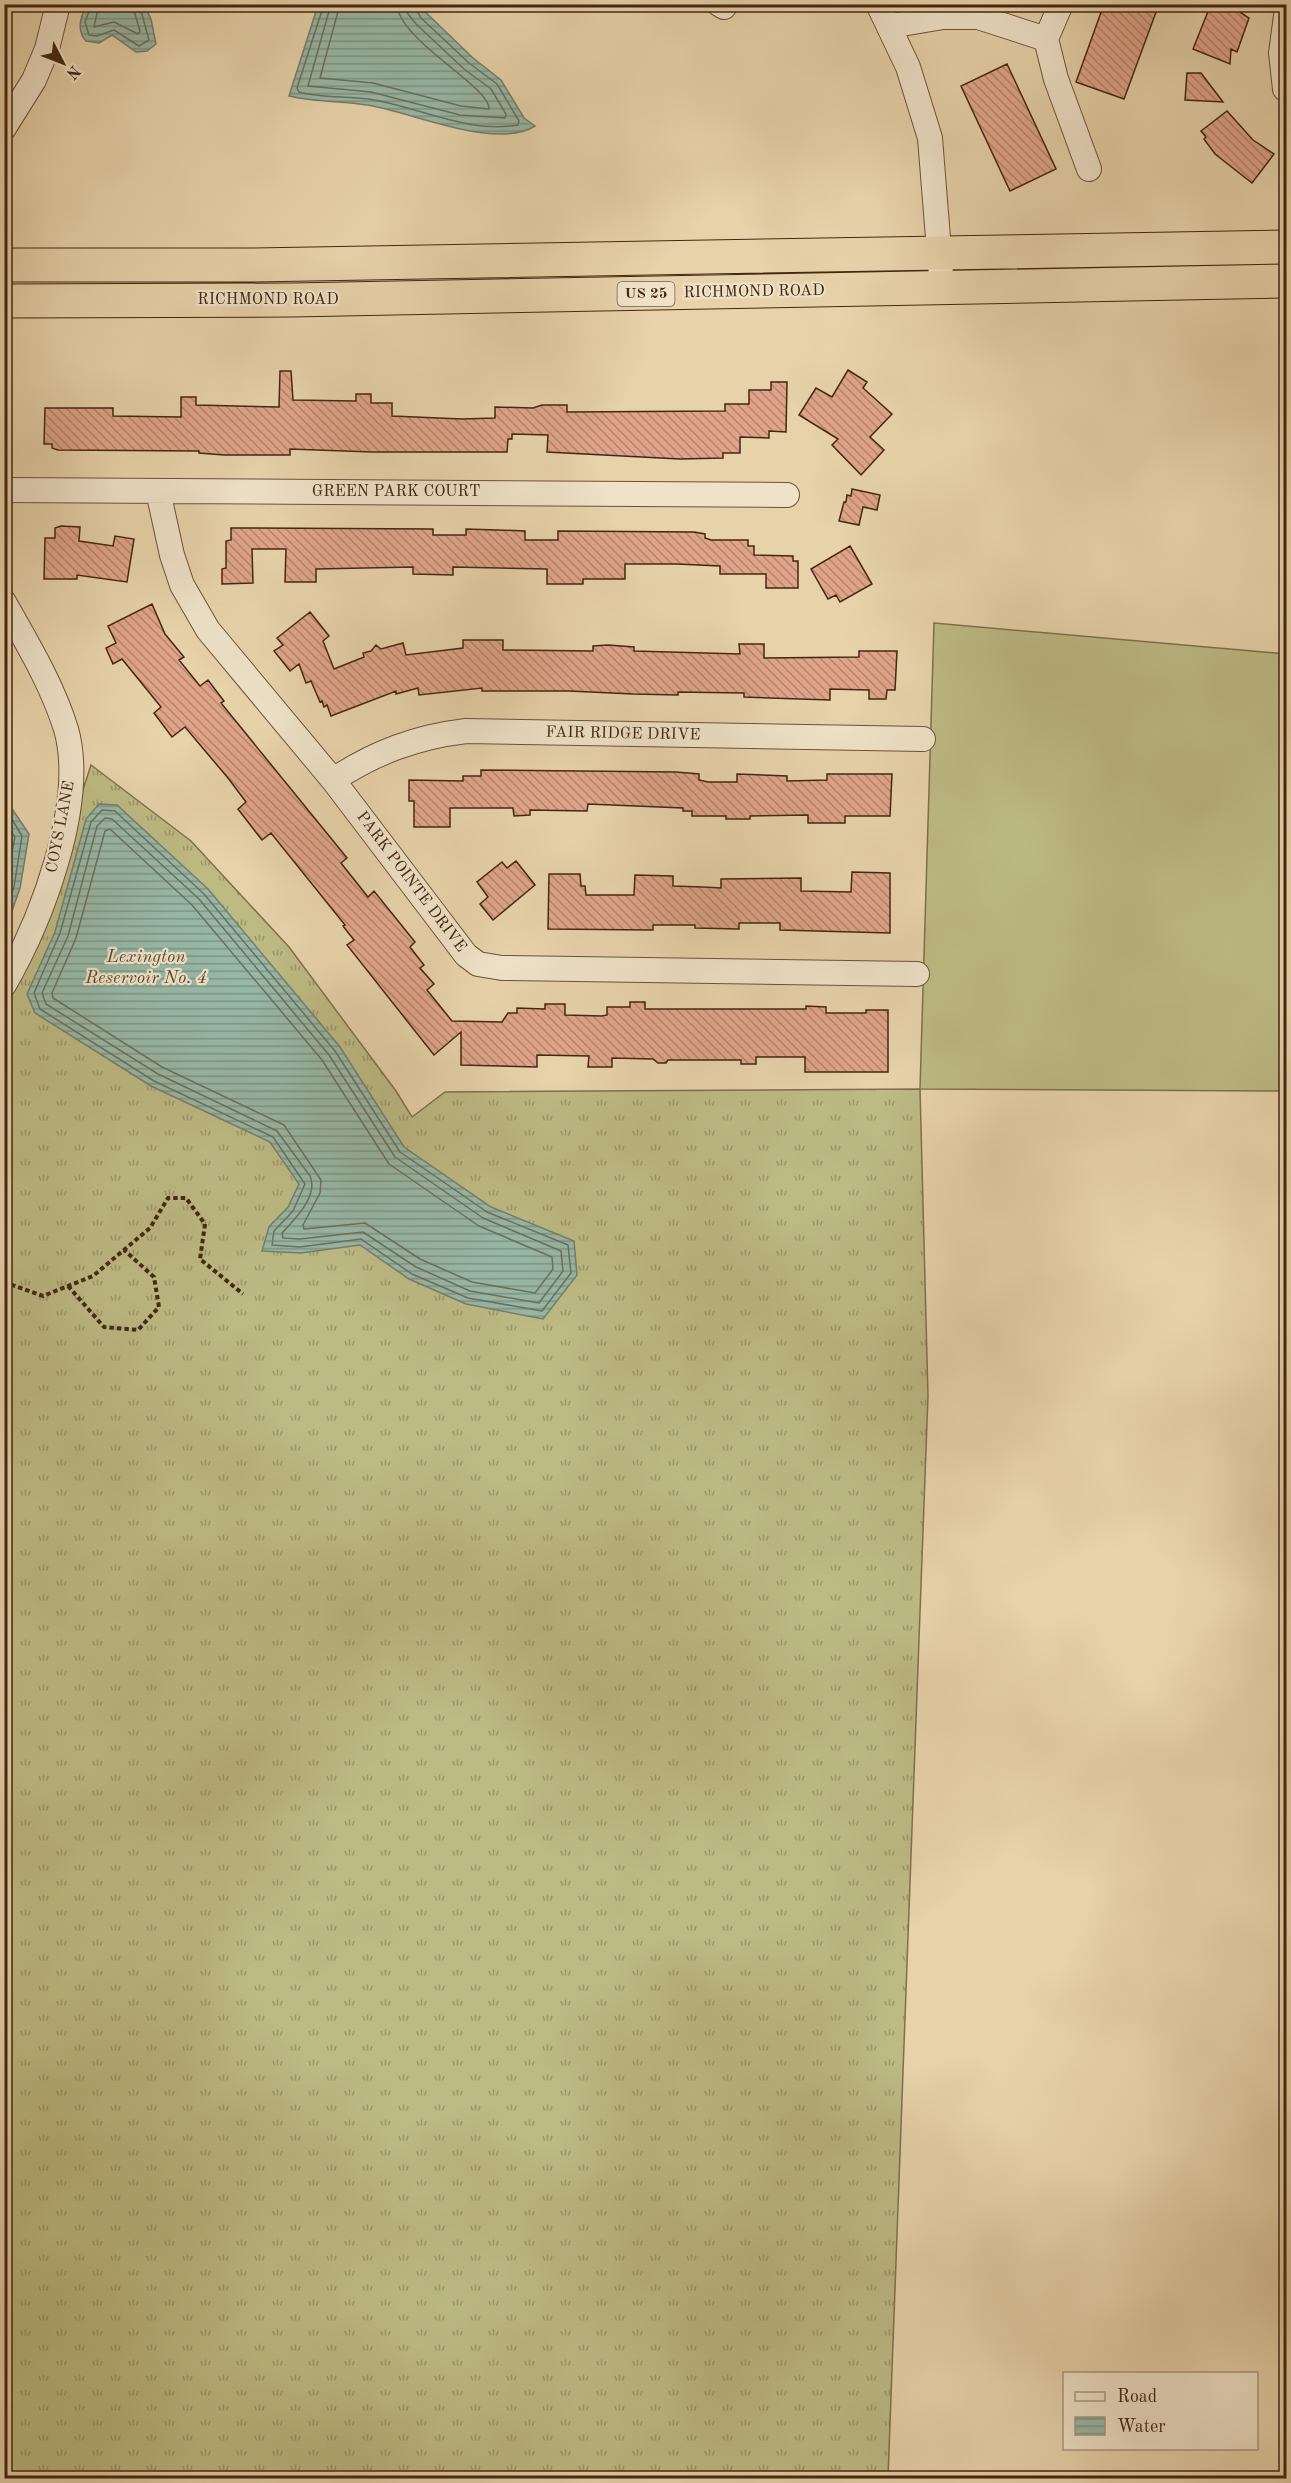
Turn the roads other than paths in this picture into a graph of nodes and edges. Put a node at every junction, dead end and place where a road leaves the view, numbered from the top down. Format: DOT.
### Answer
graph roads {
  1 [pos="58,4"];
  2 [pos="719,4"];
  3 [pos="726,4"];
  4 [pos="878,4"];
  5 [pos="1061,4"];
  6 [pos="1287,16"];
  7 [pos="890,26"];
  8 [pos="1046,39"];
  9 [pos="1285,89"];
  10 [pos="4,128"];
  11 [pos="1089,170"];
  12 [pos="1287,247"];
  13 [pos="939,255"];
  14 [pos="4,265"];
  15 [pos="1287,281"];
  16 [pos="942,288"];
  17 [pos="4,301"];
  18 [pos="4,490"];
  19 [pos="158,491"];
  20 [pos="787,495"];
  21 [pos="4,602"];
  22 [pos="923,739"];
  23 [pos="333,780"];
  24 [pos="917,974"];
  25 [pos="4,985"];
  1 -- 10 [label="street"];
  2 -- 3 [label="street"];
  4 -- 7 [label="street"];
  5 -- 8 [label="street"];
  6 -- 9 [label="street"];
  7 -- 8 [label="street"];
  7 -- 13 [label="street"];
  8 -- 11 [label="street"];
  12 -- 13 [label="highway, RICHMOND ROAD / US 25"];
  13 -- 14 [label="highway, RICHMOND ROAD / US 25"];
  13 -- 16 [label="street"];
  15 -- 16 [label="highway, RICHMOND ROAD / US 25"];
  16 -- 17 [label="highway, RICHMOND ROAD / US 25"];
  18 -- 19 [label="street, GREEN PARK COURT"];
  19 -- 20 [label="street, GREEN PARK COURT"];
  19 -- 23 [label="street, PARK POINTE DRIVE"];
  21 -- 25 [label="street, COYS LANE"];
  22 -- 23 [label="street, FAIR RIDGE DRIVE"];
  23 -- 24 [label="street, PARK POINTE DRIVE"];
}
